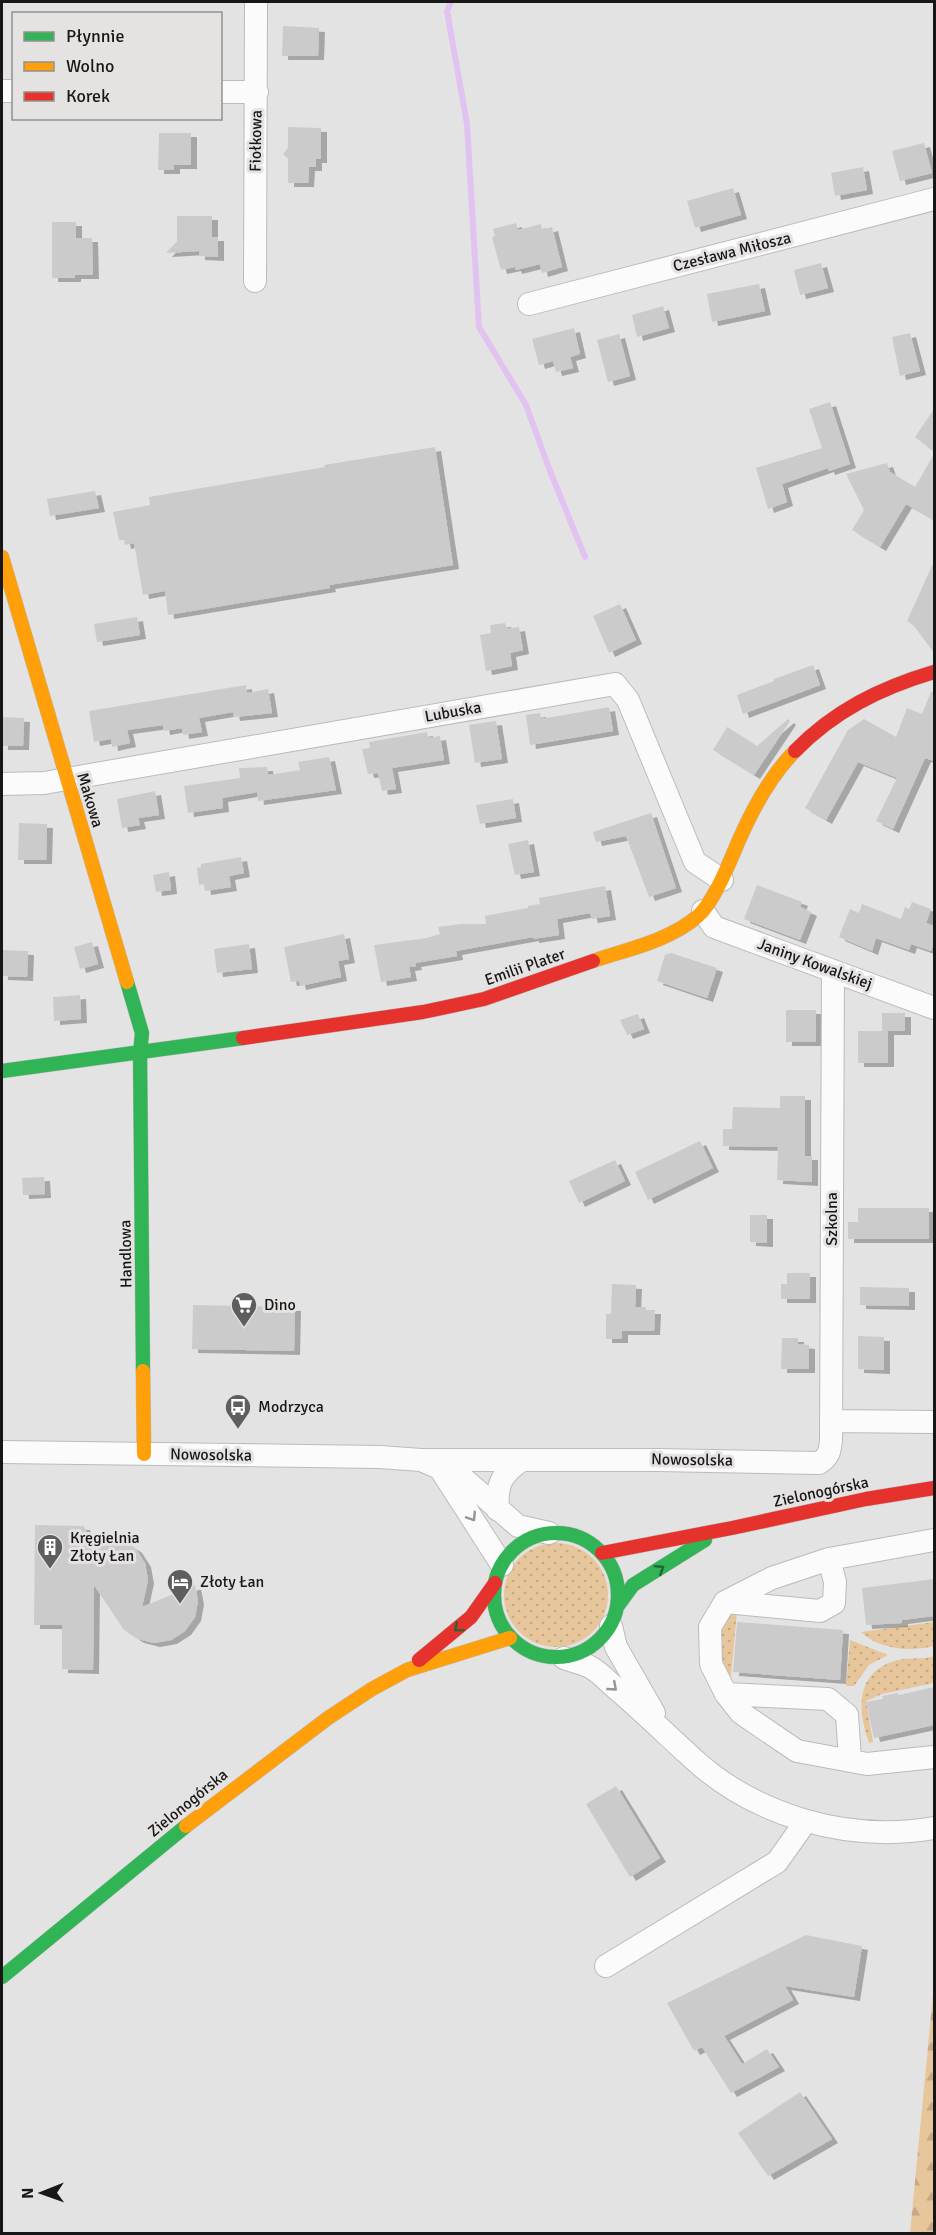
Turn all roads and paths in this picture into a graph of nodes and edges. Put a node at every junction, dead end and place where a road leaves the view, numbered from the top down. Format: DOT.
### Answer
graph roads {
  1 [pos="256,2"];
  2 [pos="222,92"];
  3 [pos="257,92"];
  4 [pos="934,199"];
  5 [pos="255,281"];
  6 [pos="529,304"];
  7 [pos="2,564"];
  8 [pos="934,672"];
  9 [pos="67,778"];
  10 [pos="2,784"];
  11 [pos="722,880"];
  12 [pos="703,911"];
  13 [pos="833,970"];
  14 [pos="934,1008"];
  15 [pos="140,1053"];
  16 [pos="2,1071"];
  17 [pos="831,1421"];
  18 [pos="934,1422"];
  19 [pos="2,1452"];
  20 [pos="144,1454"];
  21 [pos="421,1460"];
  22 [pos="522,1460"];
  23 [pos="819,1463"];
  24 [pos="441,1470"];
  25 [pos="934,1488"];
  26 [pos="498,1510"];
  27 [pos="549,1533"];
  28 [pos="716,1533"];
  29 [pos="934,1540"];
  30 [pos="602,1553"];
  31 [pos="829,1559"];
  32 [pos="498,1574"];
  33 [pos="725,1602"];
  34 [pos="614,1617"];
  35 [pos="510,1638"];
  36 [pos="564,1658"];
  37 [pos="407,1670"];
  38 [pos="726,1694"];
  39 [pos="664,1730"];
  40 [pos="934,1757"];
  41 [pos="850,1761"];
  42 [pos="806,1821"];
  43 [pos="934,1828"];
  44 [pos="606,1966"];
  45 [pos="2,1977"];
  1 -- 3 [label="street, Fiołkowa"];
  2 -- 3 [label="street"];
  3 -- 5 [label="street, Fiołkowa"];
  4 -- 6 [label="street, Czesława Miłosza"];
  7 -- 9 [label="street, Makowa"];
  8 -- 11 [label="street, Emilii Plater"];
  9 -- 10 [label="street"];
  9 -- 11 [label="street, Lubuska"];
  9 -- 15 [label="street, Makowa"];
  11 -- 12 [label="street, Emilii Plater"];
  12 -- 13 [label="street, Janiny Kowalskiej"];
  12 -- 15 [label="street, Emilii Plater"];
  13 -- 14 [label="street, Janiny Kowalskiej"];
  13 -- 17 [label="street, Szkolna"];
  15 -- 16 [label="street, Emilii Plater"];
  15 -- 20 [label="street, Handlowa"];
  17 -- 18 [label="street"];
  17 -- 23 [label="street, Szkolna"];
  19 -- 20 [label="street, Nowosolska"];
  20 -- 21 [label="street, Nowosolska"];
  21 -- 22 [label="street, Nowosolska"];
  21 -- 24 [label="street, Nowosolska"];
  22 -- 23 [label="street, Nowosolska"];
  22 -- 26 [label="street"];
  24 -- 26 [label="street, Nowosolska"];
  24 -- 32 [label="street, one-way"];
  25 -- 28 [label="street, Zielonogórska"];
  26 -- 27 [label="street, Nowosolska"];
  27 -- 30 [label="street"];
  27 -- 32 [label="street"];
  28 -- 30 [label="street, Zielonogórska"];
  34 -- 28 [label="street, Zielonogórska, one-way"];
  29 -- 31 [label="street"];
  30 -- 34 [label="street"];
  31 -- 33 [label="street"];
  31 -- 33 [label="street"];
  32 -- 35 [label="street"];
  32 -- 37 [label="street, Zielonogórska, one-way"];
  33 -- 38 [label="street"];
  34 -- 36 [label="street"];
  34 -- 39 [label="street"];
  35 -- 36 [label="street"];
  35 -- 37 [label="street, Zielonogórska"];
  36 -- 39 [label="street, one-way"];
  37 -- 45 [label="street, Zielonogórska"];
  38 -- 41 [label="street"];
  38 -- 41 [label="street"];
  39 -- 42 [label="street"];
  40 -- 41 [label="street"];
  42 -- 43 [label="street"];
  42 -- 44 [label="street"];
}
